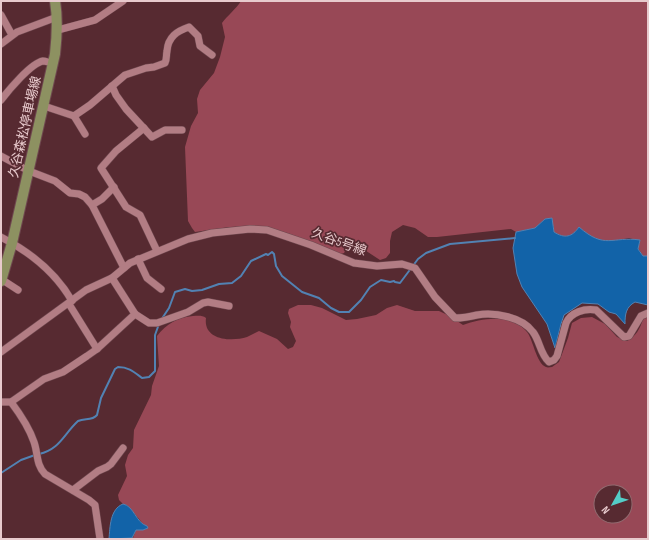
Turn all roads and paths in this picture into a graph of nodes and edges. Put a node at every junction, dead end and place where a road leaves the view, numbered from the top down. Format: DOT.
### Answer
graph roads {
  1 [pos="54,1"];
  2 [pos="123,1"];
  3 [pos="1,15"];
  4 [pos="57,16"];
  5 [pos="58,30"];
  6 [pos="12,35"];
  7 [pos="1,44"];
  8 [pos="212,55"];
  9 [pos="53,63"];
  10 [pos="112,86"];
  11 [pos="1,100"];
  12 [pos="44,106"];
  13 [pos="74,116"];
  14 [pos="144,128"];
  15 [pos="182,130"];
  16 [pos="85,134"];
  17 [pos="1,156"];
  18 [pos="29,171"];
  19 [pos="114,187"];
  20 [pos="92,205"];
  21 [pos="1,238"];
  22 [pos="12,243"];
  23 [pos="157,251"];
  24 [pos="138,259"];
  25 [pos="124,268"];
  26 [pos="112,278"];
  27 [pos="1,280"];
  28 [pos="161,289"];
  29 [pos="18,290"];
  30 [pos="70,302"];
  31 [pos="228,306"];
  32 [pos="648,313"];
  33 [pos="135,314"];
  34 [pos="97,349"];
  35 [pos="1,352"];
  36 [pos="1,402"];
  37 [pos="11,402"];
  38 [pos="123,448"];
  39 [pos="74,490"];
  40 [pos="100,539"];
  1 -- 4 [label="main road, 久谷森松停車場線"];
  2 -- 5 [label="street"];
  3 -- 6 [label="street"];
  4 -- 5 [label="main road, 久谷森松停車場線"];
  4 -- 6 [label="street"];
  5 -- 9 [label="main road, 久谷森松停車場線"];
  6 -- 7 [label="street"];
  8 -- 10 [label="street"];
  9 -- 11 [label="street"];
  9 -- 12 [label="main road, 久谷森松停車場線"];
  10 -- 13 [label="street"];
  10 -- 14 [label="street"];
  12 -- 13 [label="street"];
  12 -- 18 [label="main road, 久谷森松停車場線"];
  13 -- 16 [label="street"];
  14 -- 15 [label="street"];
  14 -- 19 [label="street"];
  17 -- 18 [label="street"];
  18 -- 20 [label="street"];
  18 -- 22 [label="main road, 久谷森松停車場線"];
  19 -- 20 [label="street"];
  19 -- 23 [label="street"];
  20 -- 25 [label="street"];
  21 -- 22 [label="street"];
  22 -- 27 [label="main road, 久谷森松停車場線"];
  22 -- 30 [label="street"];
  23 -- 24 [label="street, 久谷5号線"];
  23 -- 32 [label="street, 久谷5号線"];
  24 -- 25 [label="street, 久谷5号線"];
  24 -- 28 [label="street"];
  25 -- 26 [label="street, 久谷5号線"];
  26 -- 30 [label="street, 久谷5号線"];
  26 -- 33 [label="street"];
  27 -- 29 [label="street"];
  30 -- 34 [label="street"];
  30 -- 35 [label="street, 久谷5号線"];
  31 -- 33 [label="street"];
  33 -- 34 [label="street"];
  34 -- 37 [label="street"];
  36 -- 37 [label="street"];
  37 -- 39 [label="street"];
  38 -- 39 [label="street"];
  39 -- 40 [label="street"];
}
